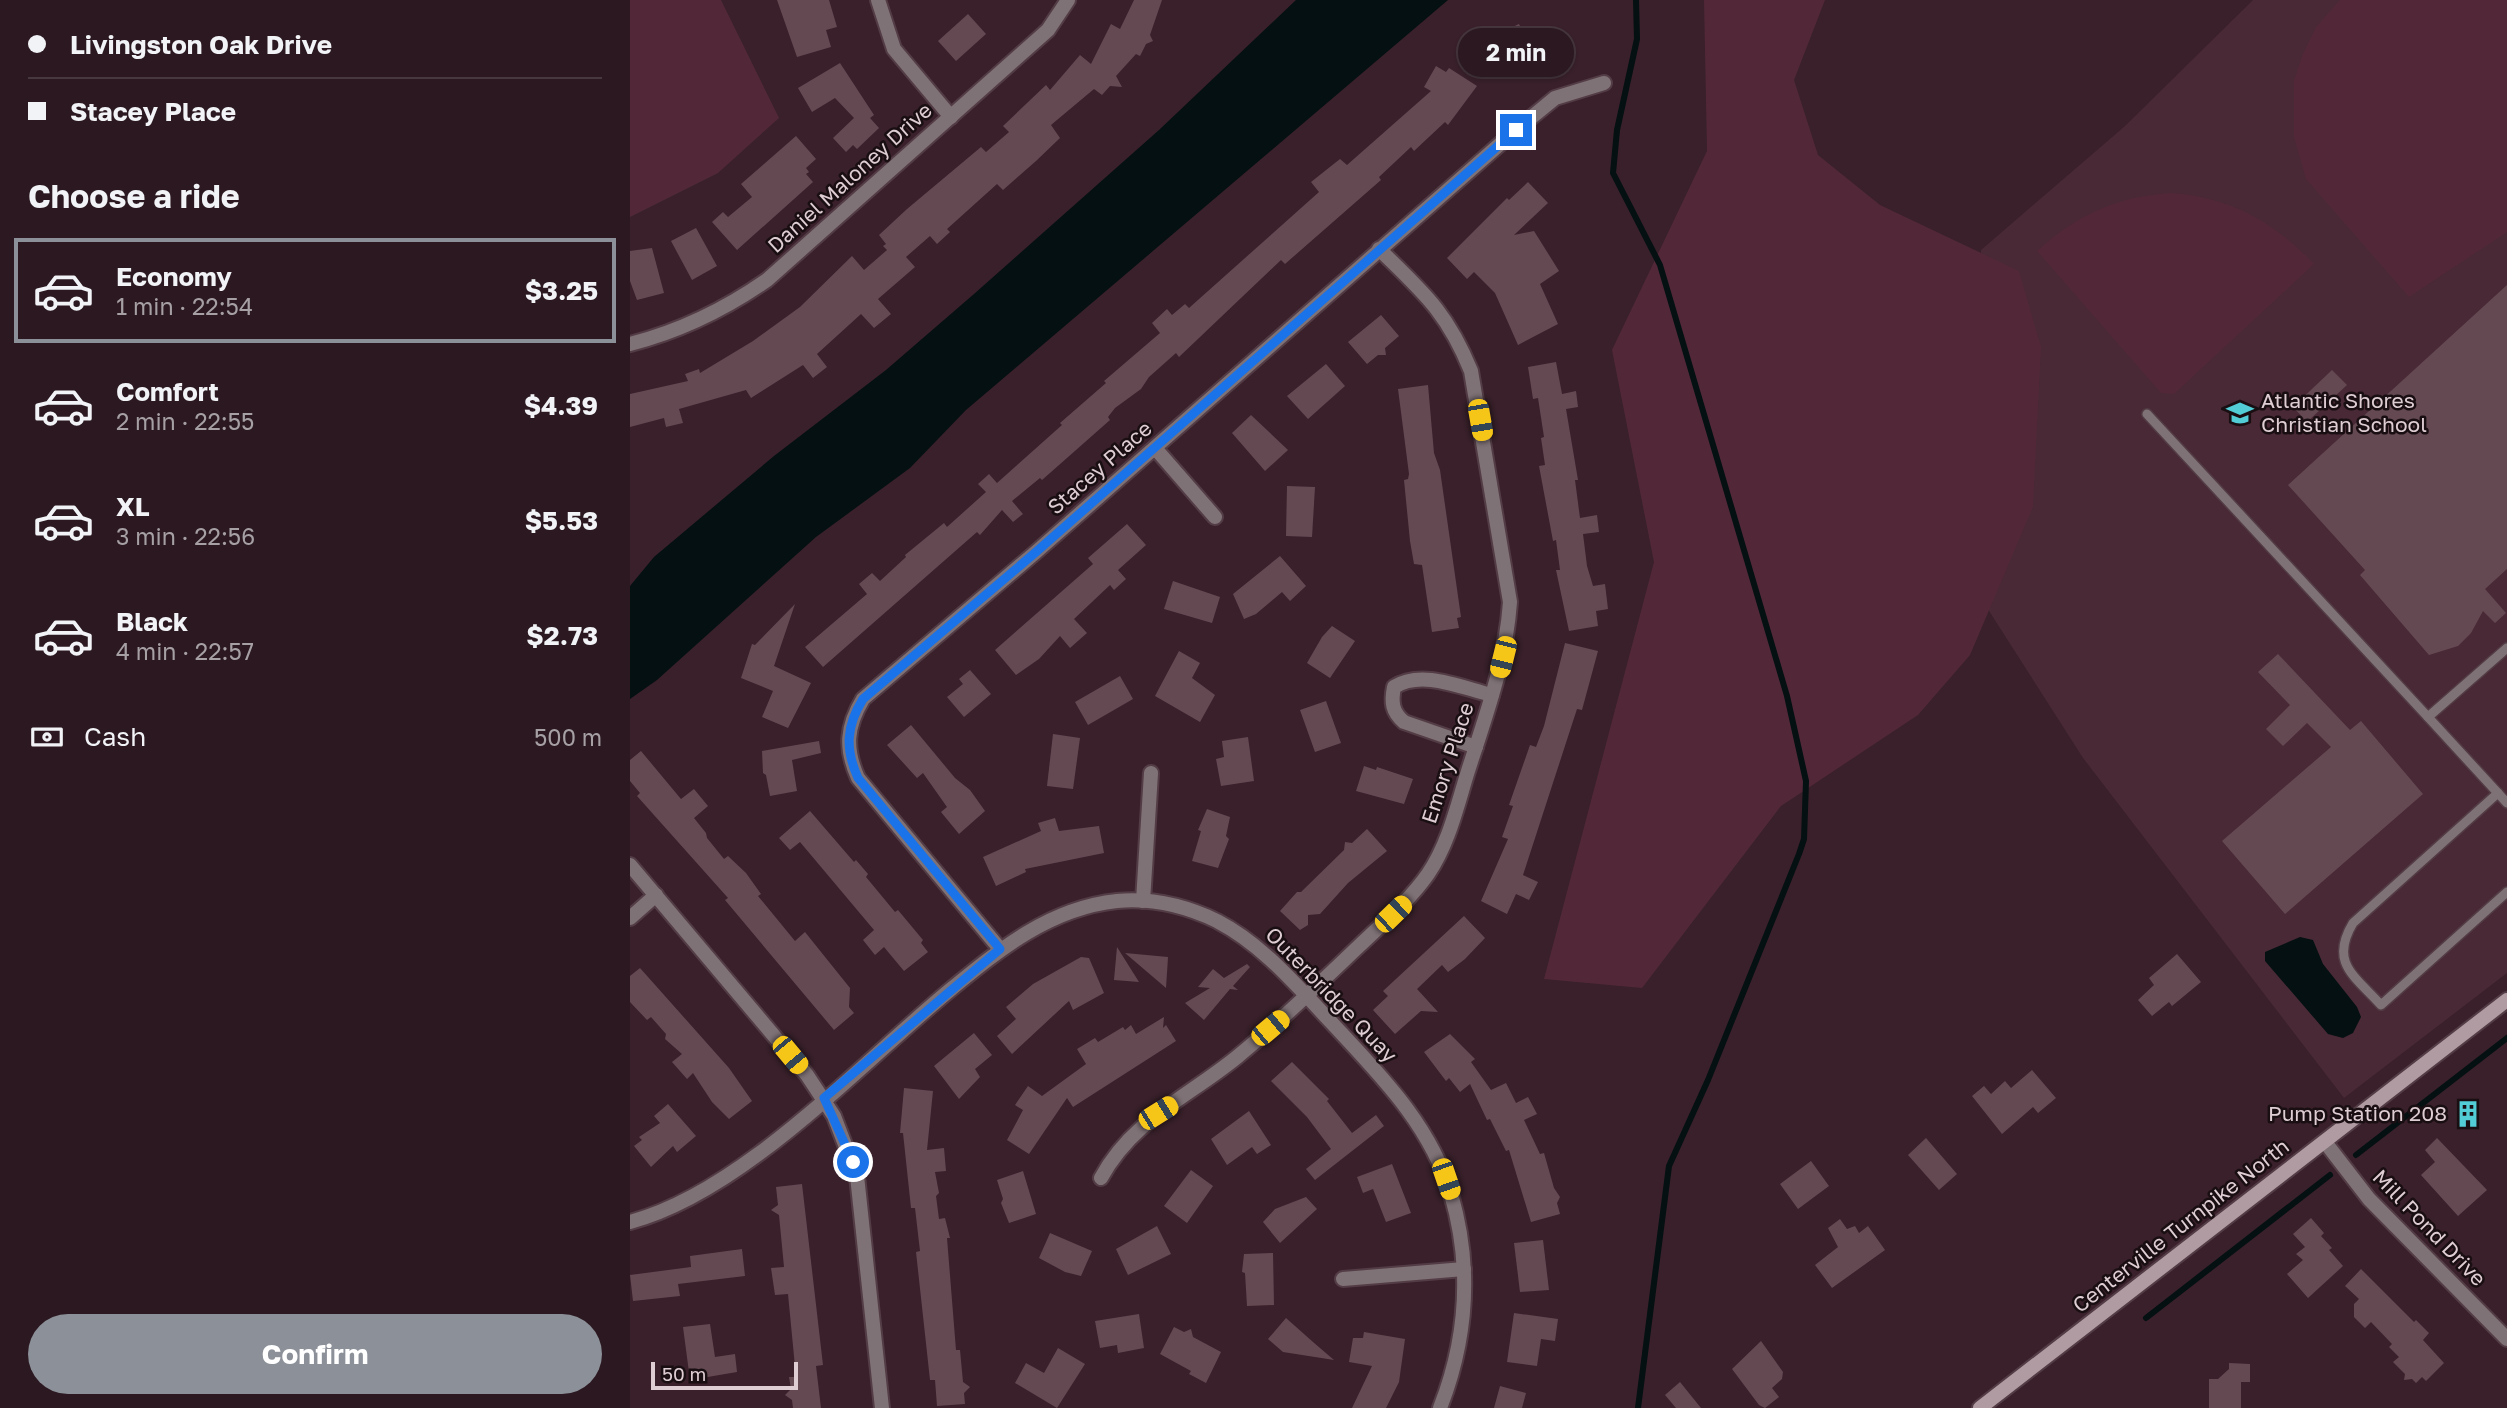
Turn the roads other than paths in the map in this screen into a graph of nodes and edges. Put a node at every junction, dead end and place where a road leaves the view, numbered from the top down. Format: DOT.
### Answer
graph roads {
  1 [pos="878,0"];
  2 [pos="1068,0"];
  3 [pos="1604,83"];
  4 [pos="951,117"];
  5 [pos="1379,250"];
  6 [pos="630,344"];
  7 [pos="2147,414"];
  8 [pos="1155,448"];
  9 [pos="1215,517"];
  10 [pos="2507,648"];
  11 [pos="1493,695"];
  12 [pos="2428,717"];
  13 [pos="1476,747"];
  14 [pos="1151,772"];
  15 [pos="2498,793"];
  16 [pos="2507,803"];
  17 [pos="630,865"];
  18 [pos="2507,892"];
  19 [pos="656,895"];
  20 [pos="1143,901"];
  21 [pos="630,918"];
  22 [pos="1000,949"];
  23 [pos="1307,996"];
  24 [pos="2507,1000"];
  25 [pos="824,1098"];
  26 [pos="2325,1142"];
  27 [pos="1101,1178"];
  28 [pos="630,1222"];
  29 [pos="1464,1269"];
  30 [pos="1343,1279"];
  31 [pos="2507,1339"];
  32 [pos="883,1408"];
  33 [pos="1440,1408"];
  34 [pos="1980,1408"];
  1 -- 4 [label="street"];
  2 -- 4 [label="street, Daniel Maloney Drive"];
  3 -- 5 [label="street, Stacey Place"];
  4 -- 6 [label="street, Daniel Maloney Drive"];
  5 -- 8 [label="street, Stacey Place"];
  5 -- 11 [label="street, Emory Place"];
  7 -- 12 [label="lane"];
  8 -- 9 [label="street"];
  8 -- 22 [label="street, Stacey Place"];
  10 -- 12 [label="lane"];
  11 -- 13 [label="street, Emory Place"];
  11 -- 13 [label="street"];
  12 -- 15 [label="lane"];
  13 -- 23 [label="street, Emory Place"];
  14 -- 20 [label="street"];
  15 -- 16 [label="lane"];
  15 -- 18 [label="lane"];
  17 -- 19 [label="street"];
  19 -- 21 [label="street"];
  19 -- 25 [label="street"];
  20 -- 22 [label="street, Outerbridge Quay"];
  20 -- 23 [label="street, Outerbridge Quay"];
  22 -- 25 [label="street, Outerbridge Quay"];
  23 -- 27 [label="street, Emory Place"];
  23 -- 29 [label="street, Outerbridge Quay"];
  24 -- 26 [label="main road, Centerville Turnpike North"];
  25 -- 28 [label="street, Outerbridge Quay"];
  25 -- 32 [label="street"];
  26 -- 31 [label="street, Mill Pond Drive"];
  26 -- 34 [label="main road, Centerville Turnpike North"];
  29 -- 30 [label="street"];
  29 -- 33 [label="street, Outerbridge Quay"];
}
